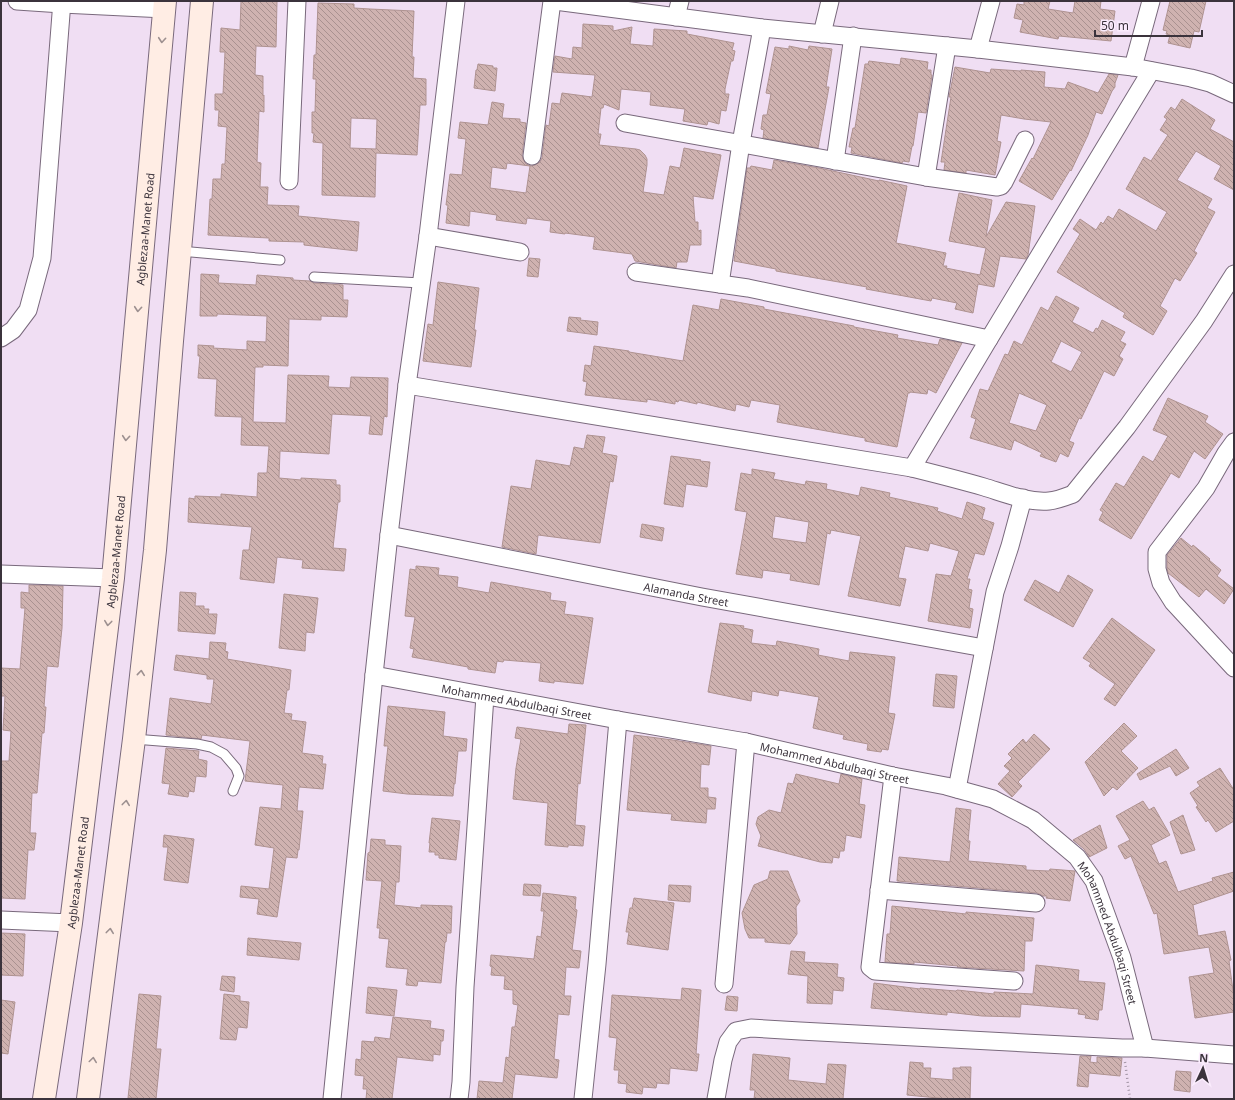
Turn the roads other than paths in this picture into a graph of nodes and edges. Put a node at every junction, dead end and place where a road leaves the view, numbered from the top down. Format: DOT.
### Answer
graph roads {
  1 [pos="17,1"];
  2 [pos="202,1"];
  3 [pos="297,1"];
  4 [pos="456,1"];
  5 [pos="553,1"];
  6 [pos="830,1"];
  7 [pos="991,1"];
  8 [pos="1151,1"];
  9 [pos="62,3"];
  10 [pos="165,5"];
  11 [pos="678,9"];
  12 [pos="762,28"];
  13 [pos="822,34"];
  14 [pos="853,36"];
  15 [pos="947,46"];
  16 [pos="978,48"];
  17 [pos="1133,67"];
  18 [pos="1151,71"];
  19 [pos="1234,94"];
  20 [pos="625,123"];
  21 [pos="1025,140"];
  22 [pos="741,144"];
  23 [pos="532,156"];
  24 [pos="835,161"];
  25 [pos="926,177"];
  26 [pos="289,181"];
  27 [pos="428,236"];
  28 [pos="180,251"];
  29 [pos="520,252"];
  30 [pos="280,260"];
  31 [pos="636,272"];
  32 [pos="1234,274"];
  33 [pos="314,277"];
  34 [pos="421,283"];
  35 [pos="720,284"];
  36 [pos="1,338"];
  37 [pos="988,338"];
  38 [pos="407,385"];
  39 [pos="1234,442"];
  40 [pos="912,468"];
  41 [pos="1023,498"];
  42 [pos="389,535"];
  43 [pos="1,574"];
  44 [pos="113,578"];
  45 [pos="984,648"];
  46 [pos="1234,668"];
  47 [pos="374,675"];
  48 [pos="485,696"];
  49 [pos="618,720"];
  50 [pos="134,739"];
  51 [pos="746,742"];
  52 [pos="893,776"];
  53 [pos="956,789"];
  54 [pos="234,791"];
  55 [pos="879,890"];
  56 [pos="1036,903"];
  57 [pos="1,920"];
  58 [pos="71,922"];
  59 [pos="1014,981"];
  60 [pos="724,984"];
  61 [pos="1145,1048"];
  62 [pos="1234,1055"];
  63 [pos="44,1099"];
  64 [pos="88,1099"];
  65 [pos="332,1099"];
  66 [pos="459,1099"];
  67 [pos="583,1099"];
  68 [pos="716,1099"];
  1 -- 9 [label="street"];
  2 -- 28 [label="main road"];
  3 -- 26 [label="street"];
  4 -- 27 [label="street"];
  5 -- 11 [label="street"];
  5 -- 23 [label="street"];
  6 -- 13 [label="street"];
  7 -- 16 [label="street"];
  8 -- 17 [label="street"];
  9 -- 10 [label="street"];
  9 -- 36 [label="street"];
  10 -- 44 [label="main road, Agblezaa-Manet Road, one-way"];
  11 -- 12 [label="street"];
  12 -- 13 [label="street"];
  12 -- 22 [label="street"];
  13 -- 14 [label="street"];
  14 -- 15 [label="street"];
  14 -- 24 [label="street"];
  15 -- 16 [label="street"];
  15 -- 25 [label="street"];
  16 -- 17 [label="street"];
  17 -- 18 [label="street"];
  18 -- 19 [label="street"];
  18 -- 37 [label="street"];
  20 -- 22 [label="street"];
  21 -- 25 [label="street"];
  22 -- 24 [label="street"];
  22 -- 35 [label="street"];
  24 -- 25 [label="street"];
  27 -- 29 [label="street"];
  27 -- 34 [label="street"];
  28 -- 30 [label="lane"];
  50 -- 28 [label="main road, one-way"];
  31 -- 35 [label="street"];
  32 -- 41 [label="street"];
  33 -- 34 [label="lane"];
  34 -- 38 [label="street"];
  35 -- 37 [label="street"];
  37 -- 40 [label="street"];
  38 -- 40 [label="street"];
  38 -- 42 [label="street"];
  39 -- 46 [label="street"];
  40 -- 41 [label="street"];
  41 -- 45 [label="street"];
  42 -- 45 [label="street, Alamanda Street"];
  42 -- 47 [label="street"];
  43 -- 44 [label="street"];
  44 -- 58 [label="main road, Agblezaa-Manet Road, one-way"];
  45 -- 53 [label="street"];
  47 -- 48 [label="street, Mohammed Abdulbaqi Street"];
  47 -- 65 [label="street"];
  48 -- 49 [label="street, Mohammed Abdulbaqi Street"];
  48 -- 66 [label="street"];
  49 -- 51 [label="street, Mohammed Abdulbaqi Street"];
  49 -- 67 [label="street"];
  50 -- 54 [label="lane"];
  64 -- 50 [label="main road, one-way"];
  51 -- 52 [label="street, Mohammed Abdulbaqi Street"];
  51 -- 60 [label="street"];
  52 -- 53 [label="street, Mohammed Abdulbaqi Street"];
  52 -- 55 [label="street"];
  53 -- 61 [label="street, Mohammed Abdulbaqi Street"];
  55 -- 56 [label="street"];
  55 -- 59 [label="street"];
  57 -- 58 [label="street"];
  58 -- 63 [label="main road, Agblezaa-Manet Road"];
  61 -- 62 [label="street"];
  61 -- 68 [label="street"];
}
